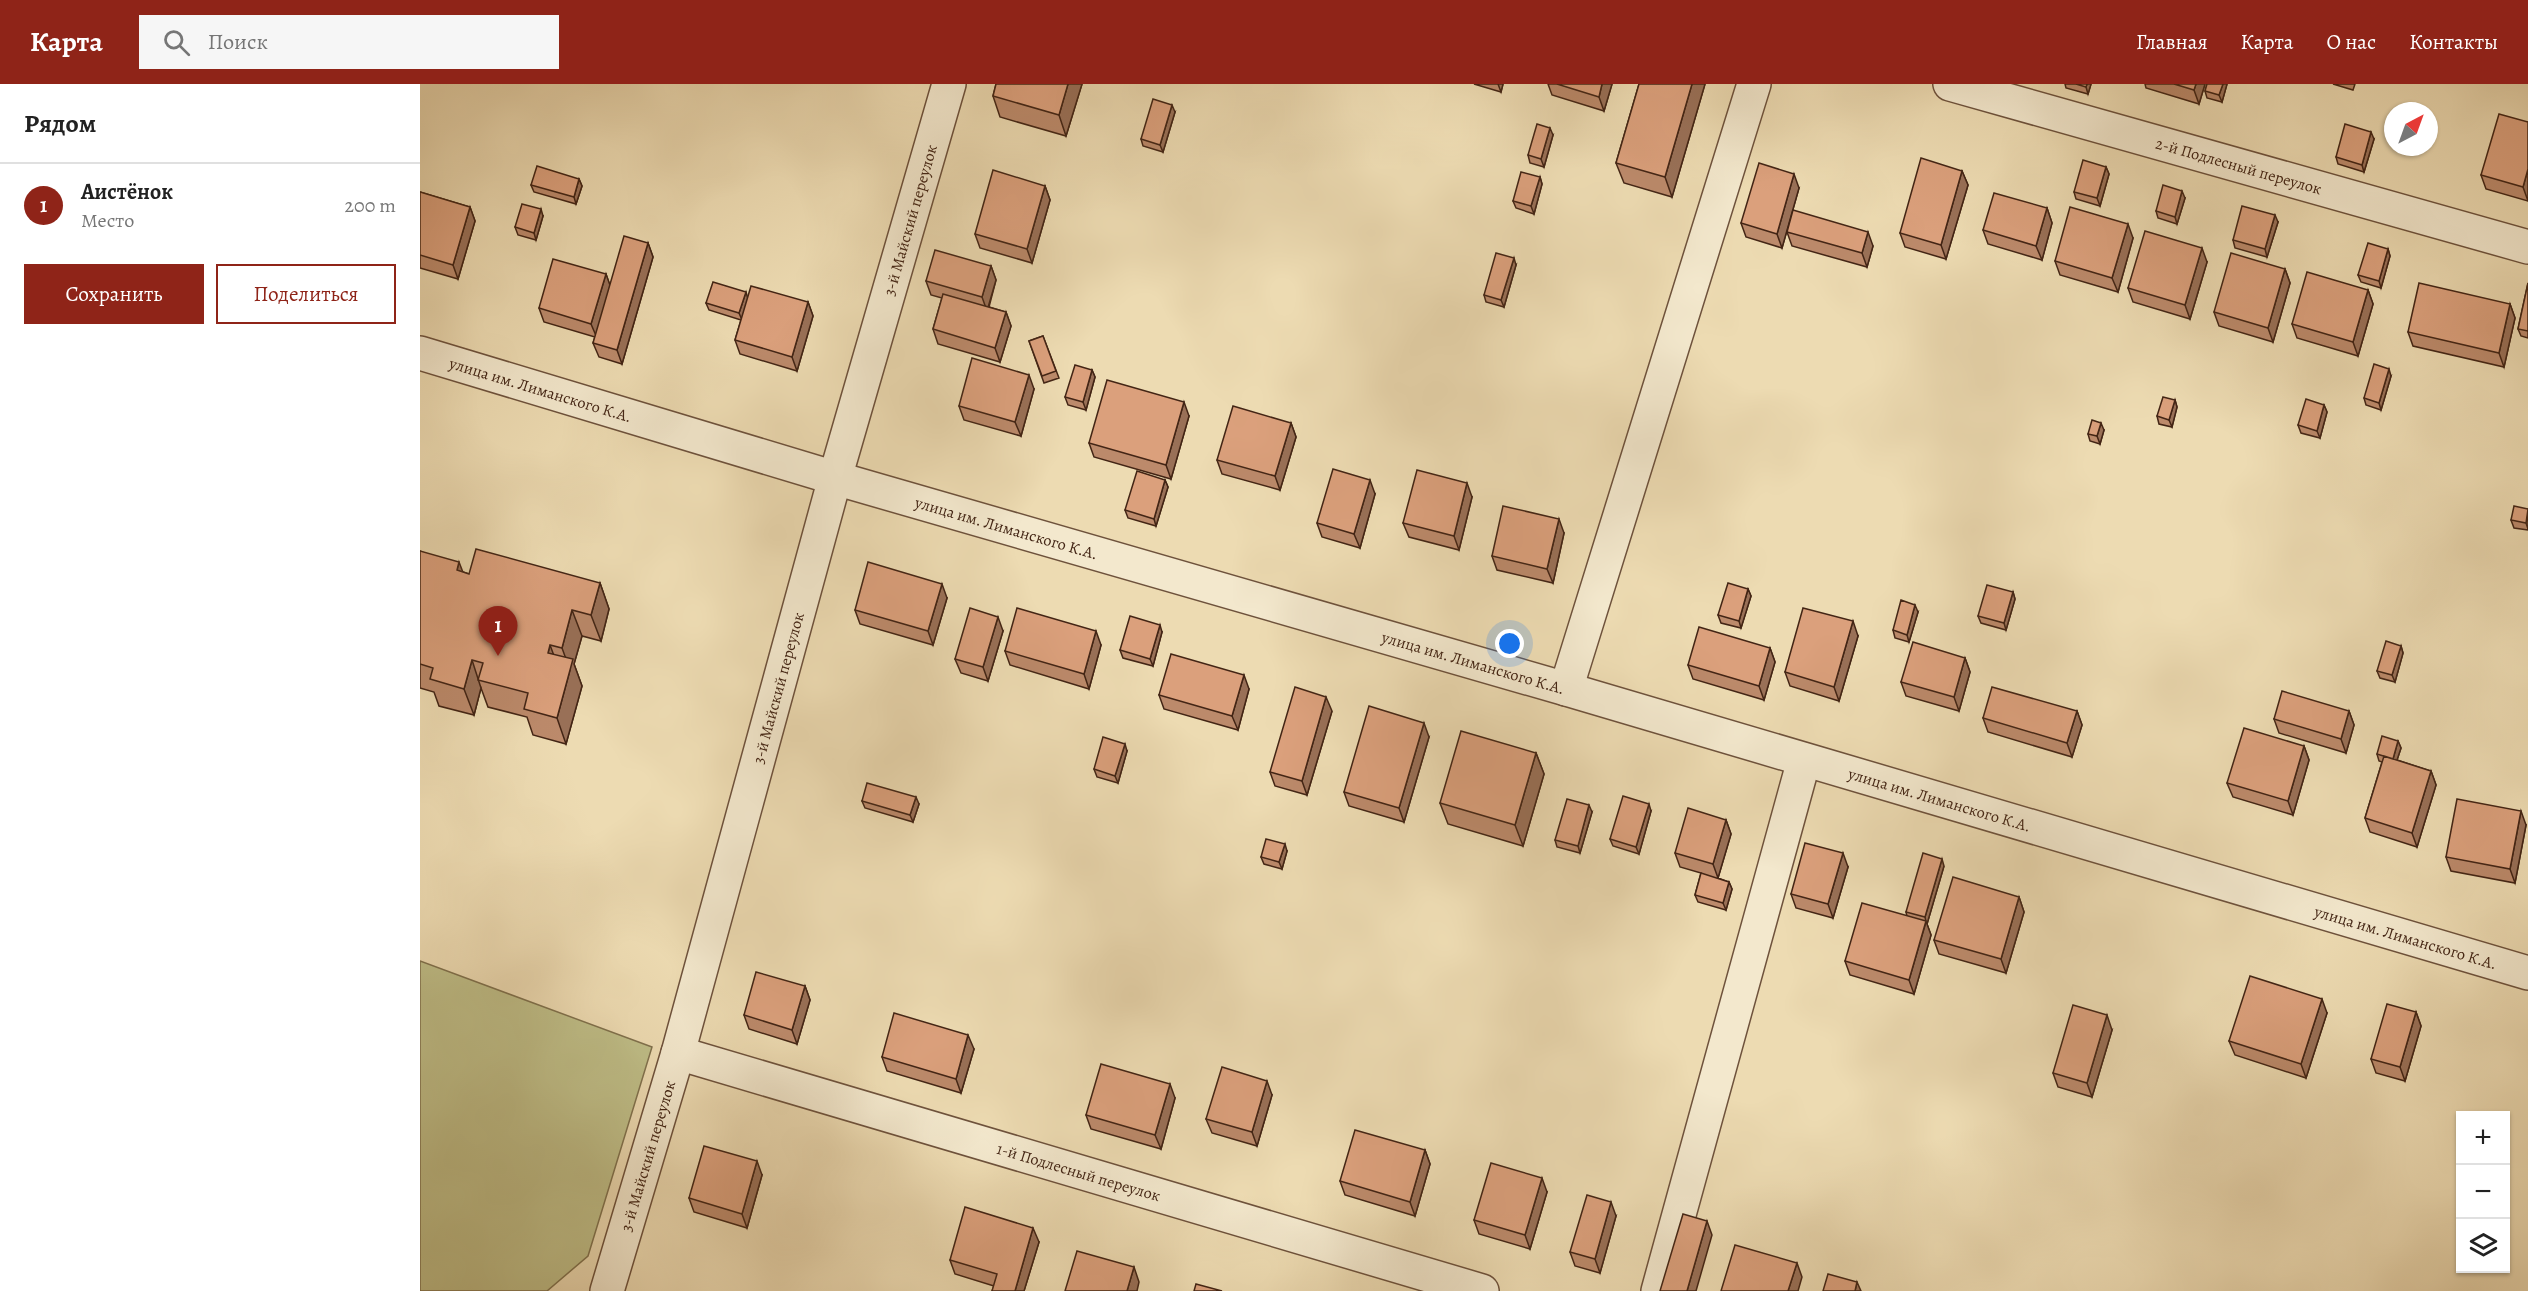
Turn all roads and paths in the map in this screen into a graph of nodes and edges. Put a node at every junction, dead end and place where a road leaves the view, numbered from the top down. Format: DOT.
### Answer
graph roads {
  1 [pos="949,84"];
  2 [pos="1754,84"];
  3 [pos="1950,84"];
  4 [pos="2528,247"];
  5 [pos="420,353"];
  6 [pos="835,478"];
  7 [pos="1566,689"];
  8 [pos="1804,760"];
  9 [pos="2528,973"];
  10 [pos="678,1053"];
  11 [pos="607,1291"];
  12 [pos="1482,1291"];
  13 [pos="1658,1291"];
  1 -- 6 [label="street, 3-й Майский переулок"];
  2 -- 7 [label="street"];
  3 -- 4 [label="street, 2-й Подлесный переулок"];
  5 -- 6 [label="street, улица им. Лиманского К.А."];
  6 -- 7 [label="street, улица им. Лиманского К.А."];
  6 -- 10 [label="street, 3-й Майский переулок"];
  7 -- 8 [label="street, улица им. Лиманского К.А."];
  8 -- 9 [label="street, улица им. Лиманского К.А."];
  8 -- 13 [label="street"];
  10 -- 11 [label="street, 3-й Майский переулок"];
  10 -- 12 [label="street, 1-й Подлесный переулок"];
}
